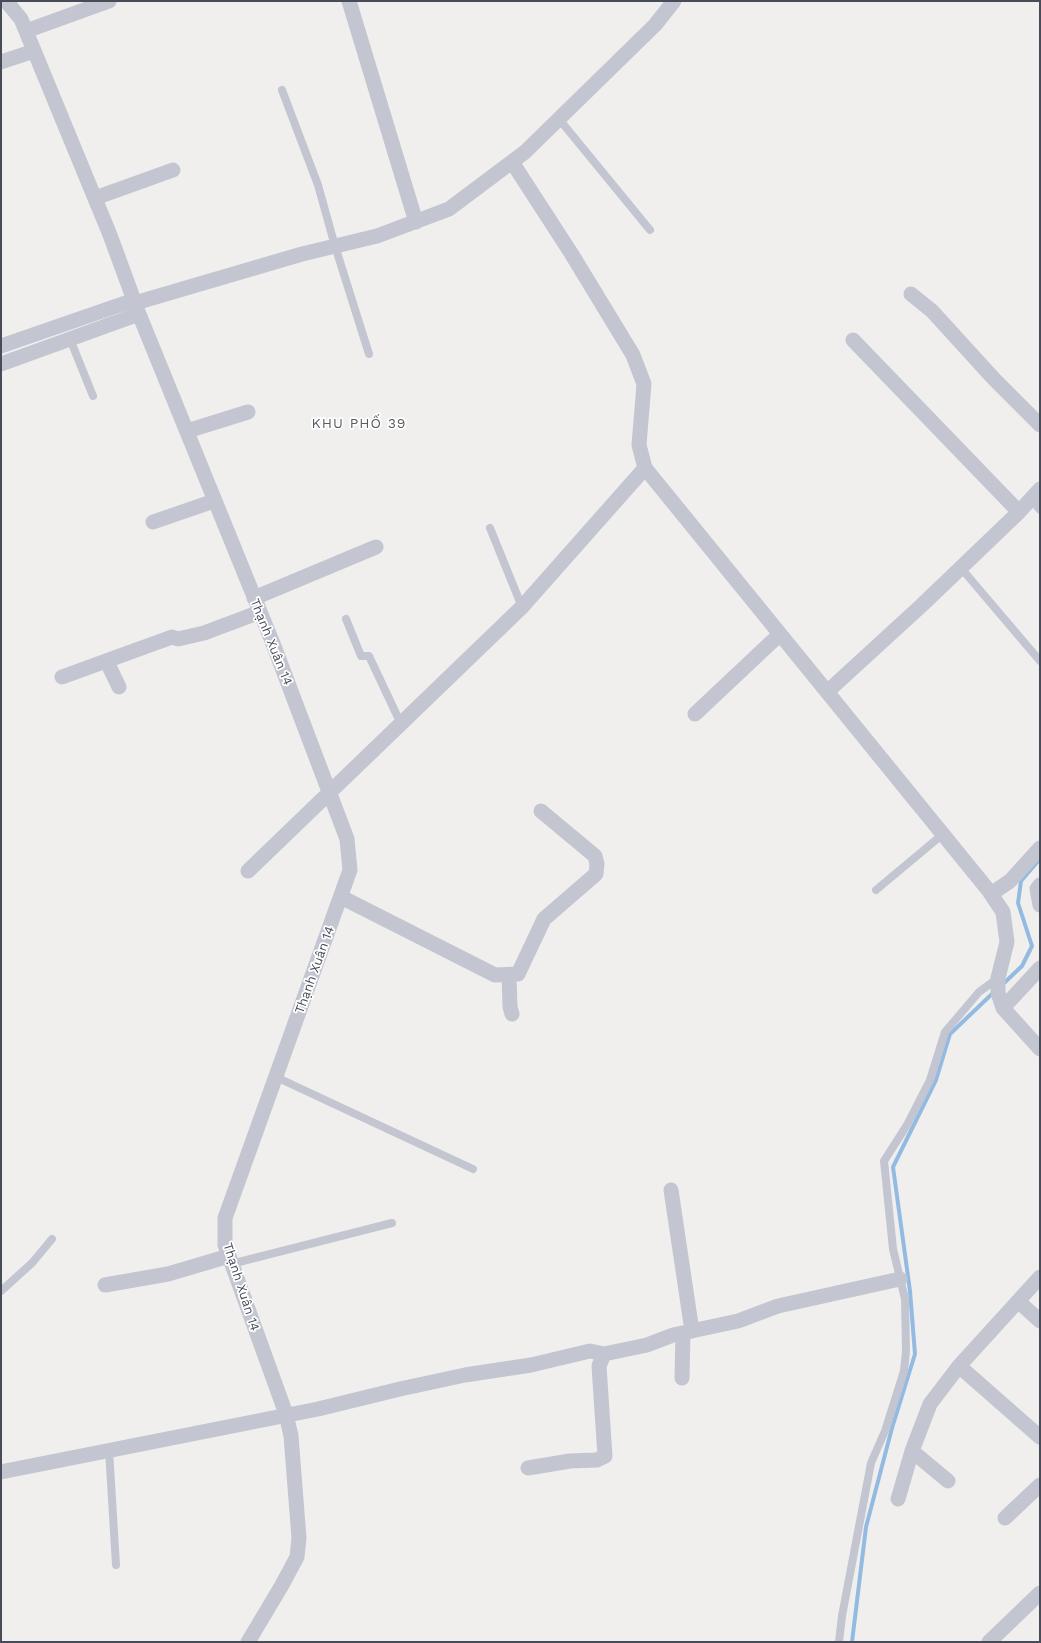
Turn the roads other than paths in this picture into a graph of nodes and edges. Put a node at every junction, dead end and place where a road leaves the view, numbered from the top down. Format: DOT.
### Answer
graph roads {
  1 [pos="109,1"];
  2 [pos="349,1"];
  3 [pos="674,1"];
  4 [pos="5,4"];
  5 [pos="26,31"];
  6 [pos="34,51"];
  7 [pos="1,62"];
  8 [pos="282,90"];
  9 [pos="558,119"];
  10 [pos="512,162"];
  11 [pos="173,170"];
  12 [pos="94,198"];
  13 [pos="416,222"];
  14 [pos="650,230"];
  15 [pos="335,246"];
  16 [pos="911,294"];
  17 [pos="136,306"];
  18 [pos="70,339"];
  19 [pos="852,340"];
  20 [pos="1,346"];
  21 [pos="369,354"];
  22 [pos="1,364"];
  23 [pos="93,396"];
  24 [pos="248,412"];
  25 [pos="1040,425"];
  26 [pos="187,430"];
  27 [pos="645,468"];
  28 [pos="1037,500"];
  29 [pos="214,501"];
  30 [pos="1019,512"];
  31 [pos="153,522"];
  32 [pos="490,528"];
  33 [pos="376,547"];
  34 [pos="961,568"];
  35 [pos="254,598"];
  36 [pos="522,607"];
  37 [pos="260,612"];
  38 [pos="346,619"];
  39 [pos="780,634"];
  40 [pos="1040,661"];
  41 [pos="107,662"];
  42 [pos="62,677"];
  43 [pos="118,687"];
  44 [pos="827,692"];
  45 [pos="695,714"];
  46 [pos="401,724"];
  47 [pos="330,792"];
  48 [pos="540,811"];
  49 [pos="943,834"];
  50 [pos="1040,848"];
  51 [pos="248,871"];
  52 [pos="1040,884"];
  53 [pos="876,890"];
  54 [pos="991,894"];
  55 [pos="341,897"];
  56 [pos="1040,905"];
  57 [pos="1040,968"];
  58 [pos="509,976"];
  59 [pos="998,978"];
  60 [pos="1003,1008"];
  61 [pos="512,1014"];
  62 [pos="1040,1049"];
  63 [pos="276,1077"];
  64 [pos="473,1169"];
  65 [pos="671,1190"];
  66 [pos="392,1223"];
  67 [pos="52,1239"];
  68 [pos="230,1260"];
  69 [pos="1040,1277"];
  70 [pos="900,1279"];
  71 [pos="105,1285"];
  72 [pos="1,1291"];
  73 [pos="1019,1302"];
  74 [pos="1040,1322"];
  75 [pos="688,1332"];
  76 [pos="604,1354"];
  77 [pos="959,1366"];
  78 [pos="682,1378"];
  79 [pos="286,1414"];
  80 [pos="1040,1437"];
  81 [pos="109,1450"];
  82 [pos="912,1451"];
  83 [pos="528,1468"];
  84 [pos="1,1472"];
  85 [pos="948,1481"];
  86 [pos="1040,1485"];
  87 [pos="898,1499"];
  88 [pos="1005,1518"];
  89 [pos="116,1565"];
  90 [pos="1040,1594"];
  91 [pos="248,1642"];
  92 [pos="839,1642"];
  93 [pos="989,1642"];
  1 -- 5 [label="street"];
  2 -- 13 [label="street"];
  3 -- 9 [label="street"];
  4 -- 5 [label="street, Thạnh Xuân 14"];
  5 -- 6 [label="street, Thạnh Xuân 14"];
  6 -- 7 [label="street"];
  6 -- 12 [label="street, Thạnh Xuân 14"];
  8 -- 15 [label="lane"];
  9 -- 10 [label="street"];
  9 -- 14 [label="lane"];
  10 -- 13 [label="street"];
  10 -- 27 [label="street"];
  11 -- 12 [label="street"];
  12 -- 17 [label="street, Thạnh Xuân 14"];
  13 -- 15 [label="street"];
  15 -- 17 [label="street"];
  15 -- 21 [label="lane"];
  16 -- 25 [label="street"];
  17 -- 18 [label="street"];
  17 -- 20 [label="street"];
  17 -- 26 [label="street, Thạnh Xuân 14"];
  18 -- 22 [label="street"];
  18 -- 23 [label="lane"];
  19 -- 30 [label="street"];
  24 -- 26 [label="street"];
  26 -- 29 [label="street, Thạnh Xuân 14"];
  27 -- 36 [label="street"];
  27 -- 39 [label="street"];
  28 -- 30 [label="street"];
  29 -- 31 [label="street"];
  29 -- 35 [label="street, Thạnh Xuân 14"];
  30 -- 34 [label="street"];
  32 -- 36 [label="lane"];
  33 -- 35 [label="street"];
  34 -- 40 [label="lane"];
  34 -- 44 [label="street"];
  35 -- 37 [label="street, Thạnh Xuân 14"];
  36 -- 46 [label="street"];
  37 -- 41 [label="street"];
  37 -- 47 [label="street, Thạnh Xuân 14"];
  38 -- 46 [label="lane"];
  39 -- 44 [label="street"];
  39 -- 45 [label="street"];
  41 -- 42 [label="street"];
  41 -- 43 [label="street"];
  44 -- 49 [label="street"];
  46 -- 47 [label="street"];
  47 -- 51 [label="street"];
  47 -- 55 [label="street, Thạnh Xuân 14"];
  48 -- 58 [label="street"];
  49 -- 53 [label="lane"];
  49 -- 54 [label="street"];
  50 -- 54 [label="street"];
  52 -- 56 [label="street"];
  54 -- 59 [label="street"];
  55 -- 58 [label="street"];
  55 -- 63 [label="street, Thạnh Xuân 14"];
  57 -- 60 [label="street"];
  58 -- 61 [label="street"];
  59 -- 60 [label="street"];
  59 -- 70 [label="lane"];
  60 -- 62 [label="street"];
  63 -- 64 [label="lane"];
  63 -- 68 [label="street, Thạnh Xuân 14"];
  65 -- 75 [label="street"];
  66 -- 68 [label="lane"];
  67 -- 72 [label="lane"];
  68 -- 71 [label="street"];
  68 -- 79 [label="street, Thạnh Xuân 14"];
  69 -- 73 [label="street"];
  70 -- 75 [label="street"];
  70 -- 92 [label="lane"];
  73 -- 74 [label="street"];
  73 -- 77 [label="street"];
  75 -- 76 [label="street"];
  75 -- 78 [label="street"];
  76 -- 79 [label="street"];
  76 -- 83 [label="street"];
  77 -- 80 [label="street"];
  77 -- 82 [label="street"];
  79 -- 81 [label="street"];
  79 -- 91 [label="street, Thạnh Xuân 14"];
  81 -- 84 [label="street"];
  81 -- 89 [label="lane"];
  82 -- 85 [label="street"];
  82 -- 87 [label="street"];
  86 -- 88 [label="street"];
  90 -- 93 [label="street"];
}
